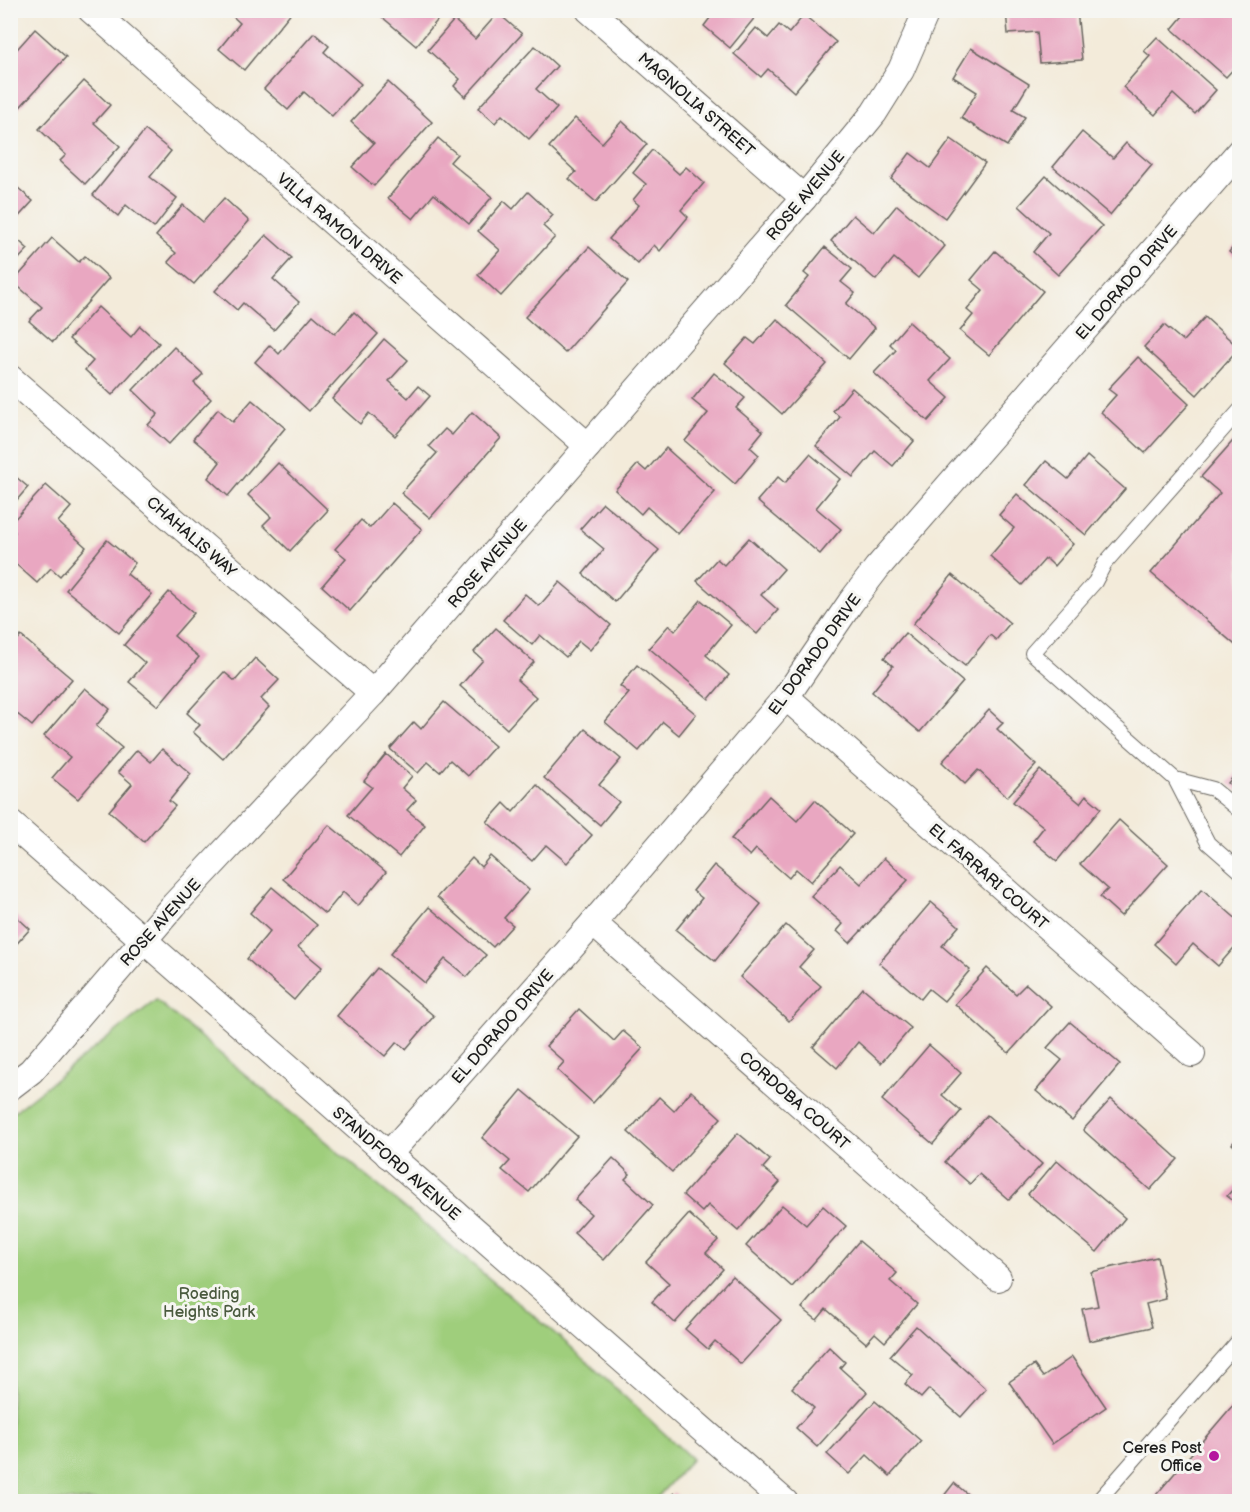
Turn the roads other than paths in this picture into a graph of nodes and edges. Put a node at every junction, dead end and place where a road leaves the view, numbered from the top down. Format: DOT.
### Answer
graph roads {
  1 [pos="91,10"];
  2 [pos="589,10"];
  3 [pos="927,10"];
  4 [pos="1239,152"];
  5 [pos="804,198"];
  6 [pos="10,378"];
  7 [pos="1239,410"];
  8 [pos="588,446"];
  9 [pos="373,693"];
  10 [pos="786,697"];
  11 [pos="1175,779"];
  12 [pos="1239,811"];
  13 [pos="10,823"];
  14 [pos="1239,871"];
  15 [pos="593,923"];
  16 [pos="143,941"];
  17 [pos="1192,1054"];
  18 [pos="10,1087"];
  19 [pos="388,1155"];
  20 [pos="998,1278"];
  21 [pos="1239,1339"];
  22 [pos="784,1502"];
  23 [pos="1097,1502"];
  1 -- 8 [label="street, VILLA RAMON DRIVE"];
  2 -- 5 [label="street, MAGNOLIA STREET"];
  3 -- 5 [label="street, ROSE AVENUE"];
  4 -- 10 [label="street, EL DORADO DRIVE"];
  5 -- 8 [label="street, ROSE AVENUE"];
  6 -- 9 [label="street, CHAHALIS WAY"];
  7 -- 11 [label="lane"];
  8 -- 9 [label="street, ROSE AVENUE"];
  9 -- 16 [label="street, ROSE AVENUE"];
  10 -- 15 [label="street, EL DORADO DRIVE"];
  10 -- 17 [label="street, EL FARRARI COURT"];
  11 -- 12 [label="lane"];
  11 -- 14 [label="lane"];
  13 -- 16 [label="street, STANDFORD AVENUE"];
  15 -- 19 [label="street, EL DORADO DRIVE"];
  15 -- 20 [label="street, CORDOBA COURT"];
  16 -- 18 [label="street, ROSE AVENUE"];
  16 -- 19 [label="street, STANDFORD AVENUE"];
  19 -- 22 [label="street, STANDFORD AVENUE"];
  21 -- 23 [label="lane"];
}
